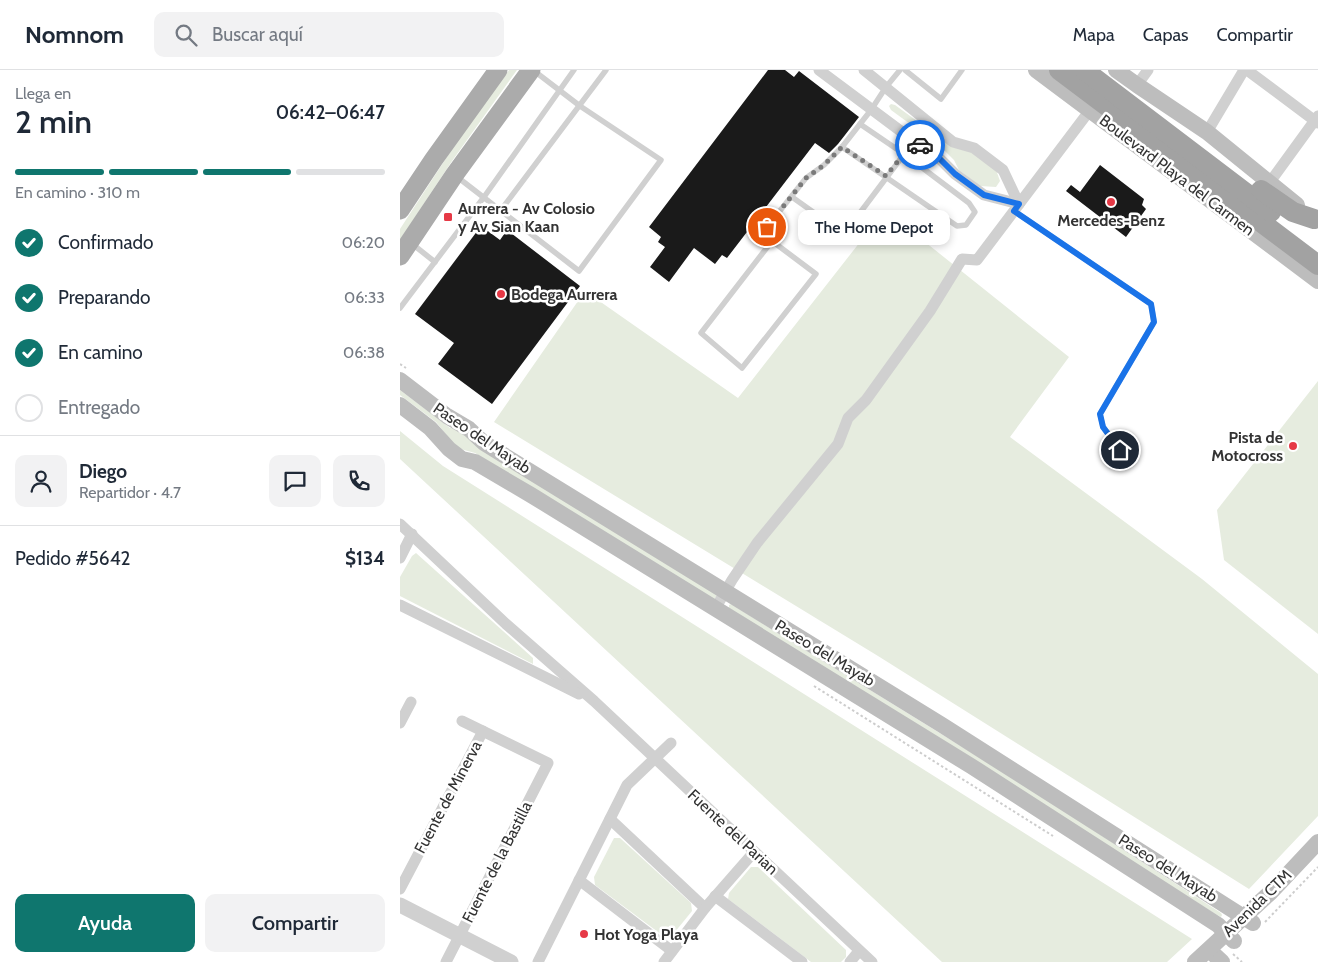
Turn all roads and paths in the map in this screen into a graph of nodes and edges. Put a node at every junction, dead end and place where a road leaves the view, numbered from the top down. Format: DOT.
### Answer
graph roads {
  1 [pos="498,70"];
  2 [pos="531,70"];
  3 [pos="574,70"];
  4 [pos="606,70"];
  5 [pos="819,70"];
  6 [pos="864,70"];
  7 [pos="900,70"];
  8 [pos="905,70"];
  9 [pos="962,70"];
  10 [pos="1036,70"];
  11 [pos="1053,70"];
  12 [pos="1059,70"];
  13 [pos="1084,70"];
  14 [pos="1095,70"];
  15 [pos="1116,70"];
  16 [pos="1148,70"];
  17 [pos="1246,70"];
  18 [pos="1137,85"];
  19 [pos="886,87"];
  20 [pos="560,90"];
  21 [pos="580,106"];
  22 [pos="872,110"];
  23 [pos="1090,110"];
  24 [pos="1317,120"];
  25 [pos="860,124"];
  26 [pos="1203,139"];
  27 [pos="914,141"];
  28 [pos="842,147"];
  29 [pos="904,154"];
  30 [pos="455,174"];
  31 [pos="886,176"];
  32 [pos="1270,182"];
  33 [pos="484,197"];
  34 [pos="792,197"];
  35 [pos="1017,208"];
  36 [pos="400,210"];
  37 [pos="501,210"];
  38 [pos="1234,217"];
  39 [pos="1316,220"];
  40 [pos="772,241"];
  41 [pos="1318,248"];
  42 [pos="405,249"];
  43 [pos="435,262"];
  44 [pos="1318,264"];
  45 [pos="1318,281"];
  46 [pos="400,308"];
  47 [pos="400,380"];
  48 [pos="400,405"];
  49 [pos="1129,461"];
  50 [pos="400,524"];
  51 [pos="412,534"];
  52 [pos="400,558"];
  53 [pos="725,592"];
  54 [pos="400,605"];
  55 [pos="715,608"];
  56 [pos="810,683"];
  57 [pos="594,701"];
  58 [pos="411,702"];
  59 [pos="462,721"];
  60 [pos="400,724"];
  61 [pos="483,731"];
  62 [pos="671,743"];
  63 [pos="655,758"];
  64 [pos="610,820"];
  65 [pos="1053,836"];
  66 [pos="1318,842"];
  67 [pos="754,852"];
  68 [pos="1318,857"];
  69 [pos="1318,867"];
  70 [pos="579,880"];
  71 [pos="400,889"];
  72 [pos="715,896"];
  73 [pos="400,905"];
  74 [pos="705,908"];
  75 [pos="1252,922"];
  76 [pos="459,936"];
  77 [pos="672,951"];
  78 [pos="859,951"];
  79 [pos="1221,951"];
  80 [pos="446,962"];
  81 [pos="510,962"];
  82 [pos="538,962"];
  83 [pos="664,962"];
  84 [pos="802,962"];
  85 [pos="850,962"];
  86 [pos="872,962"];
  87 [pos="1195,962"];
  88 [pos="1242,962"];
  1 -- 36 [label="main road"];
  2 -- 20 [label="lane"];
  2 -- 30 [label="main road"];
  3 -- 20 [label="lane"];
  4 -- 21 [label="lane"];
  5 -- 22 [label="street"];
  6 -- 19 [label="street"];
  7 -- 19 [label="lane"];
  8 -- 9 [label="lane"];
  10 -- 23 [label="main road, Boulevard Playa del Carmen"];
  11 -- 38 [label="highway"];
  12 -- 44 [label="highway"];
  13 -- 41 [label="highway"];
  14 -- 26 [label="highway"];
  15 -- 18 [label="main road"];
  16 -- 18 [label="street"];
  17 -- 24 [label="street"];
  17 -- 26 [label="street"];
  18 -- 26 [label="main road"];
  19 -- 22 [label="lane"];
  19 -- 35 [label="street"];
  20 -- 21 [label="lane"];
  20 -- 33 [label="lane"];
  21 -- 37 [label="lane"];
  21 -- 37 [label="lane"];
  22 -- 25 [label="lane"];
  22 -- 27 [label="street"];
  23 -- 35 [label="street"];
  23 -- 38 [label="main road, Boulevard Playa del Carmen"];
  24 -- 32 [label="street"];
  25 -- 28 [label="lane"];
  25 -- 29 [label="lane"];
  26 -- 32 [label="main road"];
  26 -- 39 [label="highway"];
  27 -- 29 [label="lane"];
  27 -- 35 [label="street"];
  28 -- 31 [label="lane"];
  28 -- 34 [label="lane"];
  29 -- 31 [label="lane"];
  29 -- 31 [label="lane"];
  30 -- 33 [label="lane"];
  30 -- 42 [label="main road"];
  31 -- 34 [label="lane"];
  32 -- 39 [label="main road"];
  33 -- 37 [label="lane"];
  33 -- 43 [label="lane"];
  34 -- 40 [label="lane"];
  35 -- 49 [label="lane"];
  35 -- 53 [label="street"];
  38 -- 45 [label="main road, Boulevard Playa del Carmen"];
  40 -- 40 [label="lane"];
  42 -- 43 [label="lane"];
  43 -- 46 [label="lane"];
  47 -- 53 [label="main road, Paseo del Mayab"];
  48 -- 55 [label="main road, Paseo del Mayab"];
  50 -- 51 [label="street, Fuente del Parian"];
  51 -- 52 [label="street"];
  51 -- 57 [label="street, Fuente del Parian"];
  53 -- 55 [label="street"];
  53 -- 75 [label="main road, Paseo del Mayab"];
  54 -- 57 [label="street, Fuente del Parian"];
  55 -- 79 [label="main road, Paseo del Mayab"];
  56 -- 65 [label="path"];
  57 -- 63 [label="street, Fuente del Parian"];
  58 -- 60 [label="street"];
  59 -- 61 [label="street"];
  61 -- 71 [label="street, Fuente de Minerva"];
  61 -- 76 [label="street, Fuente de la Bastilla"];
  62 -- 63 [label="street"];
  63 -- 64 [label="street"];
  63 -- 67 [label="street, Fuente del Parian"];
  64 -- 70 [label="street"];
  64 -- 74 [label="street"];
  66 -- 75 [label="main road, Avenida CTM"];
  67 -- 72 [label="street"];
  67 -- 78 [label="street, Fuente del Parian"];
  68 -- 75 [label="main road, Avenida CTM"];
  69 -- 75 [label="path"];
  70 -- 77 [label="street"];
  70 -- 82 [label="street"];
  72 -- 74 [label="street"];
  72 -- 84 [label="street"];
  73 -- 76 [label="street"];
  74 -- 77 [label="street"];
  75 -- 79 [label="main road, Avenida CTM"];
  76 -- 80 [label="street, Fuente de la Bastilla"];
  76 -- 81 [label="street"];
  77 -- 83 [label="street"];
  78 -- 85 [label="street"];
  78 -- 86 [label="street, Fuente del Parian"];
  79 -- 87 [label="main road, Avenida CTM"];
  79 -- 88 [label="path"];
}
